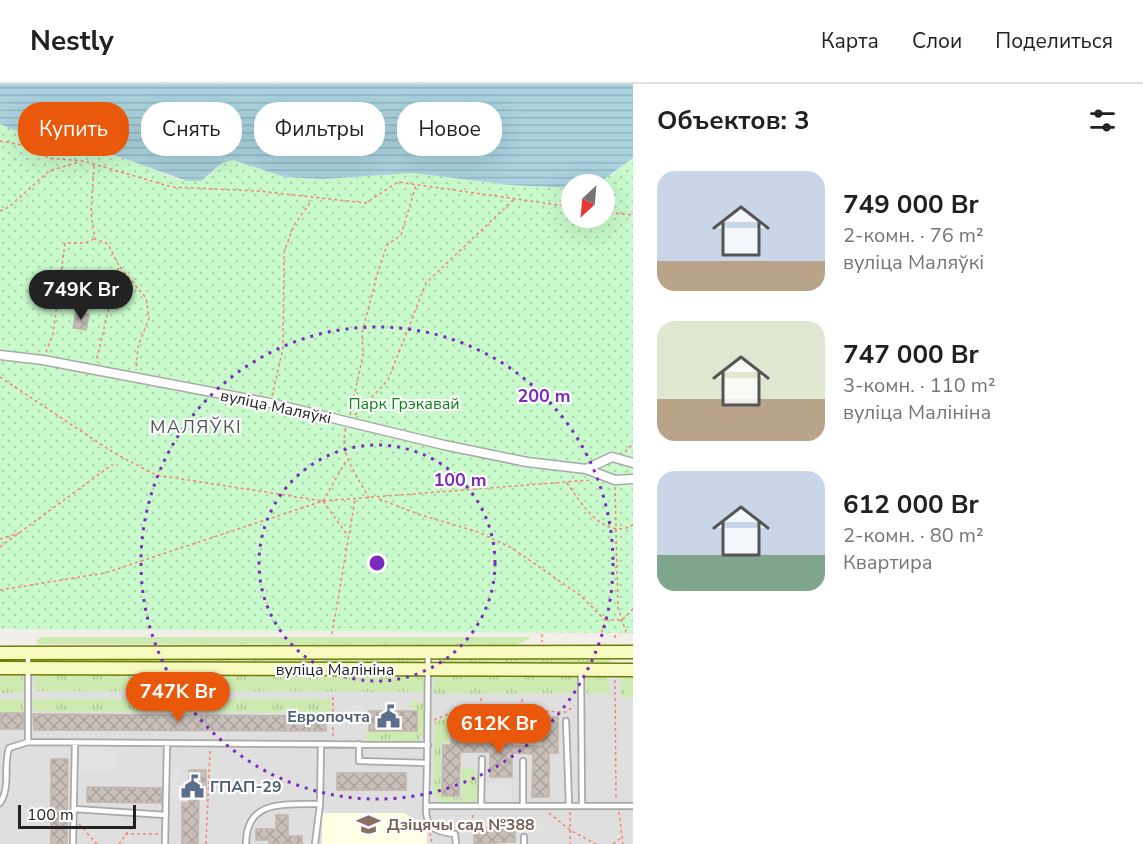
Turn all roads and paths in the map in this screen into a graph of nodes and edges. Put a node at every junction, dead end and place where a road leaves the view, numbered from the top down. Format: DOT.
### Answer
graph roads {
  1 [pos="0,141"];
  2 [pos="83,161"];
  3 [pos="94,164"];
  4 [pos="416,184"];
  5 [pos="313,199"];
  6 [pos="515,199"];
  7 [pos="561,205"];
  8 [pos="0,211"];
  9 [pos="615,213"];
  10 [pos="633,215"];
  11 [pos="95,238"];
  12 [pos="120,266"];
  13 [pos="0,355"];
  14 [pos="43,360"];
  15 [pos="94,369"];
  16 [pos="0,377"];
  17 [pos="136,378"];
  18 [pos="270,403"];
  19 [pos="348,422"];
  20 [pos="633,444"];
  21 [pos="620,457"];
  22 [pos="347,459"];
  23 [pos="633,462"];
  24 [pos="113,464"];
  25 [pos="586,470"];
  26 [pos="599,475"];
  27 [pos="633,479"];
  28 [pos="615,480"];
  29 [pos="567,483"];
  30 [pos="355,499"];
  31 [pos="369,499"];
  32 [pos="378,499"];
  33 [pos="323,501"];
  34 [pos="633,525"];
  35 [pos="617,528"];
  36 [pos="19,532"];
  37 [pos="348,536"];
  38 [pos="0,539"];
  39 [pos="0,547"];
  40 [pos="0,590"];
  41 [pos="633,609"];
  42 [pos="605,620"];
  43 [pos="622,620"];
  44 [pos="332,634"];
  45 [pos="601,635"];
  46 [pos="615,635"];
  47 [pos="627,635"];
  48 [pos="615,645"];
  49 [pos="633,652"];
  50 [pos="0,653"];
  51 [pos="428,653"];
  52 [pos="28,654"];
  53 [pos="0,668"];
  54 [pos="28,668"];
  55 [pos="581,668"];
  56 [pos="430,669"];
  57 [pos="633,669"];
  58 [pos="615,678"];
  59 [pos="333,698"];
  60 [pos="481,698"];
  61 [pos="522,699"];
  62 [pos="581,700"];
  63 [pos="433,720"];
  64 [pos="482,721"];
  65 [pos="566,721"];
  66 [pos="522,722"];
  67 [pos="28,742"];
  68 [pos="75,743"];
  69 [pos="167,743"];
  70 [pos="210,743"];
  71 [pos="321,744"];
  72 [pos="333,744"];
  73 [pos="359,744"];
  74 [pos="483,744"];
  75 [pos="428,745"];
  76 [pos="522,746"];
  77 [pos="482,759"];
  78 [pos="523,761"];
  79 [pos="427,763"];
  80 [pos="0,803"];
  81 [pos="320,804"];
  82 [pos="481,805"];
  83 [pos="569,805"];
  84 [pos="582,805"];
  85 [pos="426,806"];
  86 [pos="523,806"];
  87 [pos="540,806"];
  88 [pos="618,806"];
  89 [pos="633,806"];
  90 [pos="74,809"];
  91 [pos="141,814"];
  92 [pos="473,814"];
  93 [pos="166,815"];
  94 [pos="75,820"];
  95 [pos="472,824"];
  96 [pos="430,827"];
  97 [pos="570,830"];
  98 [pos="125,834"];
  99 [pos="165,834"];
  100 [pos="525,837"];
  101 [pos="623,837"];
  102 [pos="73,844"];
  103 [pos="97,844"];
  104 [pos="119,844"];
  105 [pos="165,844"];
  106 [pos="206,844"];
  107 [pos="246,844"];
  108 [pos="315,844"];
  109 [pos="432,844"];
  110 [pos="456,844"];
  111 [pos="524,844"];
  112 [pos="570,844"];
  113 [pos="596,844"];
  114 [pos="613,844"];
  115 [pos="623,844"];
  1 -- 2 [label="path"];
  2 -- 3 [label="path"];
  2 -- 8 [label="path"];
  3 -- 5 [label="path"];
  3 -- 11 [label="path"];
  4 -- 5 [label="path"];
  4 -- 6 [label="path"];
  4 -- 19 [label="path"];
  5 -- 18 [label="path"];
  6 -- 7 [label="path"];
  6 -- 19 [label="path"];
  9 -- 10 [label="path"];
  11 -- 12 [label="path"];
  11 -- 14 [label="path"];
  12 -- 15 [label="path"];
  12 -- 17 [label="path"];
  13 -- 14 [label="street, вуліца Маляўкі"];
  14 -- 15 [label="street, вуліца Маляўкі"];
  15 -- 17 [label="street, вуліца Маляўкі"];
  16 -- 33 [label="path"];
  17 -- 18 [label="street, вуліца Маляўкі"];
  18 -- 19 [label="street, вуліца Маляўкі"];
  19 -- 22 [label="path"];
  19 -- 25 [label="street, вуліца Маляўкі"];
  20 -- 21 [label="path"];
  21 -- 23 [label="street"];
  21 -- 25 [label="street"];
  22 -- 31 [label="path"];
  22 -- 33 [label="path"];
  24 -- 36 [label="path"];
  25 -- 26 [label="street, вуліца Маляўкі"];
  26 -- 28 [label="street, вуліца Маляўкі"];
  26 -- 29 [label="path"];
  27 -- 28 [label="street, вуліца Маляўкі"];
  28 -- 35 [label="path"];
  29 -- 32 [label="path"];
  29 -- 35 [label="path"];
  30 -- 31 [label="path"];
  30 -- 33 [label="path"];
  30 -- 37 [label="path"];
  31 -- 32 [label="path"];
  32 -- 42 [label="path"];
  33 -- 37 [label="path"];
  33 -- 40 [label="path"];
  34 -- 35 [label="path"];
  35 -- 43 [label="path"];
  36 -- 38 [label="path"];
  36 -- 39 [label="path"];
  37 -- 44 [label="path"];
  41 -- 43 [label="path"];
  42 -- 43 [label="path"];
  42 -- 45 [label="path"];
  43 -- 47 [label="path"];
  46 -- 48 [label="path"];
  49 -- 51 [label="main road, вуліца Малініна"];
  50 -- 52 [label="main road, вуліца Малініна"];
  51 -- 52 [label="main road, вуліца Малініна"];
  51 -- 56 [label="lane"];
  52 -- 54 [label="lane"];
  53 -- 54 [label="main road, вуліца Малініна"];
  54 -- 56 [label="main road, вуліца Малініна"];
  54 -- 67 [label="lane"];
  55 -- 56 [label="main road, вуліца Малініна"];
  55 -- 57 [label="main road, вуліца Малініна"];
  55 -- 62 [label="lane"];
  56 -- 75 [label="lane"];
  58 -- 88 [label="path"];
  59 -- 72 [label="path"];
  60 -- 64 [label="path"];
  61 -- 66 [label="path"];
  62 -- 66 [label="path"];
  62 -- 84 [label="lane"];
  63 -- 64 [label="path"];
  64 -- 66 [label="path"];
  64 -- 74 [label="path"];
  65 -- 83 [label="lane"];
  66 -- 76 [label="path"];
  67 -- 68 [label="lane"];
  67 -- 80 [label="lane"];
  68 -- 69 [label="lane"];
  68 -- 90 [label="lane"];
  69 -- 70 [label="lane"];
  69 -- 93 [label="lane"];
  70 -- 71 [label="lane"];
  70 -- 106 [label="path"];
  71 -- 72 [label="lane"];
  71 -- 81 [label="lane"];
  72 -- 73 [label="lane"];
  73 -- 75 [label="lane"];
  73 -- 79 [label="lane"];
  75 -- 79 [label="lane"];
  77 -- 82 [label="lane"];
  78 -- 86 [label="lane"];
  79 -- 85 [label="lane"];
  81 -- 107 [label="lane"];
  81 -- 108 [label="lane"];
  82 -- 85 [label="lane"];
  82 -- 86 [label="lane"];
  83 -- 84 [label="lane"];
  83 -- 87 [label="lane"];
  83 -- 97 [label="path"];
  84 -- 88 [label="lane"];
  85 -- 96 [label="lane"];
  86 -- 87 [label="lane"];
  87 -- 97 [label="path"];
  88 -- 89 [label="lane"];
  88 -- 101 [label="path"];
  90 -- 91 [label="lane"];
  90 -- 94 [label="lane"];
  91 -- 93 [label="lane"];
  91 -- 98 [label="path"];
  92 -- 95 [label="path"];
  93 -- 99 [label="lane"];
  94 -- 102 [label="lane"];
  94 -- 103 [label="path"];
  96 -- 109 [label="path"];
  96 -- 110 [label="lane"];
  97 -- 112 [label="path"];
  97 -- 113 [label="path"];
  98 -- 99 [label="path"];
  98 -- 104 [label="path"];
  99 -- 105 [label="lane"];
  100 -- 111 [label="lane"];
  101 -- 114 [label="path"];
  101 -- 115 [label="path"];
}
